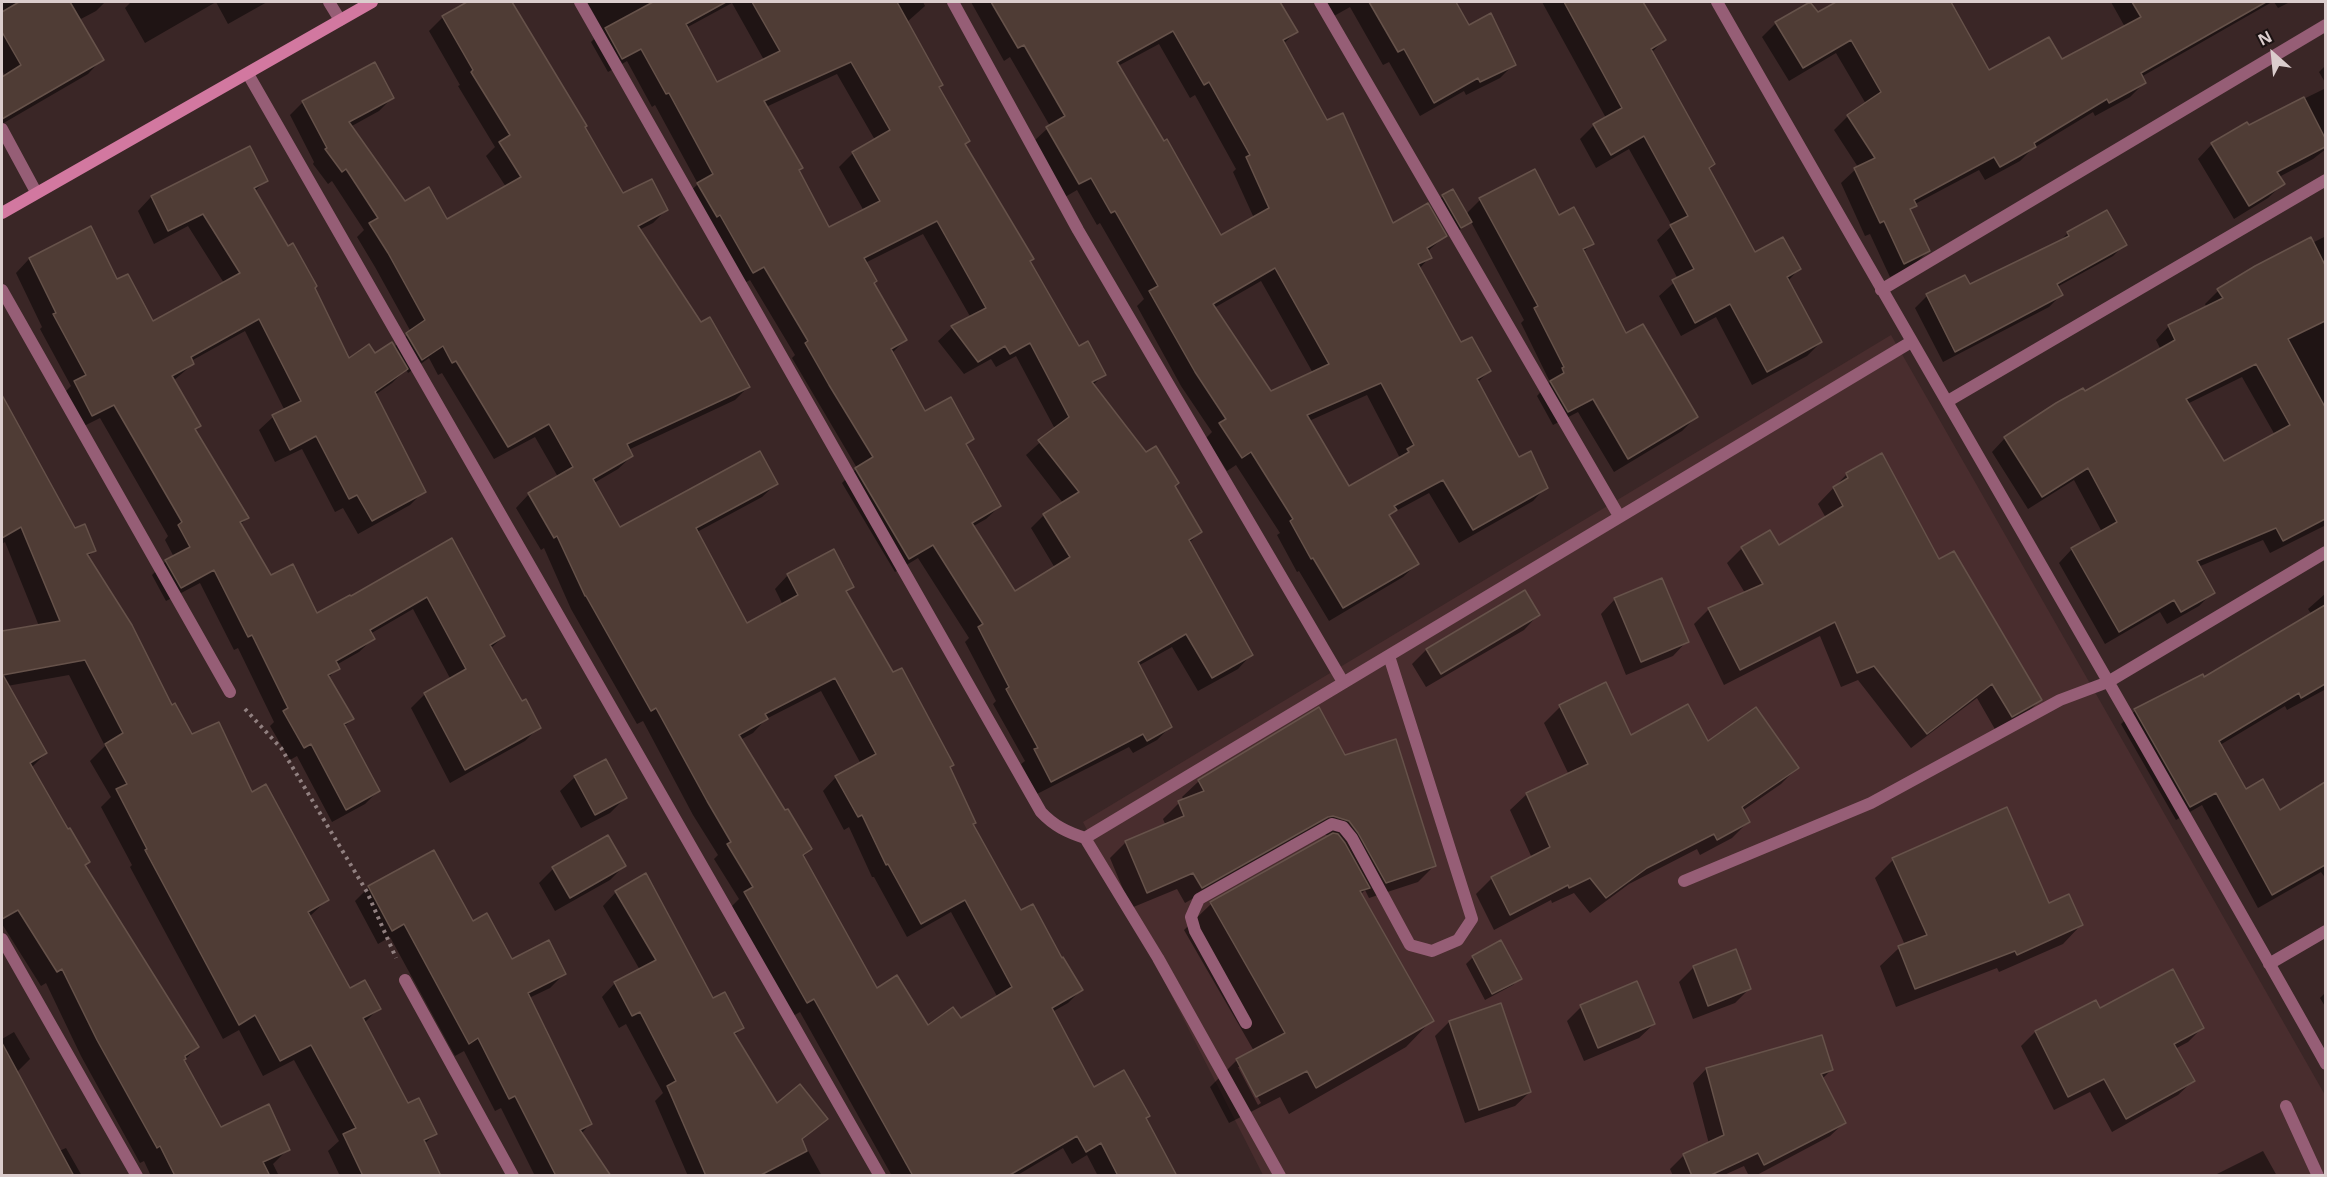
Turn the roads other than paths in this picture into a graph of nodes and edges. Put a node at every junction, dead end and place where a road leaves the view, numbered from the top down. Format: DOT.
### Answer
graph roads {
  1 [pos="329,2"];
  2 [pos="372,2"];
  3 [pos="580,2"];
  4 [pos="953,2"];
  5 [pos="1320,2"];
  6 [pos="1717,2"];
  7 [pos="340,20"];
  8 [pos="2325,25"];
  9 [pos="248,74"];
  10 [pos="2,129"];
  11 [pos="2325,180"];
  12 [pos="36,192"];
  13 [pos="2,213"];
  14 [pos="2,290"];
  15 [pos="1881,290"];
  16 [pos="1911,342"];
  17 [pos="1948,401"];
  18 [pos="1619,516"];
  19 [pos="2325,552"];
  20 [pos="1389,656"];
  21 [pos="1343,682"];
  22 [pos="2108,682"];
  23 [pos="230,692"];
  24 [pos="1085,838"];
  25 [pos="1684,881"];
  26 [pos="2325,931"];
  27 [pos="2,939"];
  28 [pos="2269,964"];
  29 [pos="405,980"];
  30 [pos="1246,1023"];
  31 [pos="2325,1064"];
  32 [pos="2286,1106"];
  33 [pos="137,1176"];
  34 [pos="513,1176"];
  35 [pos="880,1176"];
  36 [pos="1280,1176"];
  37 [pos="2318,1176"];
  1 -- 7 [label="street"];
  2 -- 7 [label="main road"];
  3 -- 24 [label="street"];
  4 -- 21 [label="street"];
  5 -- 18 [label="street"];
  6 -- 15 [label="street"];
  7 -- 9 [label="main road"];
  8 -- 15 [label="street"];
  9 -- 12 [label="main road"];
  9 -- 35 [label="street"];
  10 -- 12 [label="street"];
  11 -- 17 [label="street"];
  12 -- 13 [label="main road"];
  14 -- 23 [label="street"];
  15 -- 16 [label="street"];
  16 -- 17 [label="street"];
  16 -- 18 [label="street"];
  17 -- 22 [label="street"];
  18 -- 20 [label="street"];
  19 -- 22 [label="street"];
  20 -- 21 [label="street"];
  20 -- 30 [label="street"];
  21 -- 24 [label="street"];
  22 -- 25 [label="street"];
  22 -- 28 [label="street"];
  24 -- 36 [label="street"];
  26 -- 28 [label="street"];
  27 -- 33 [label="street"];
  28 -- 31 [label="street"];
  29 -- 34 [label="street"];
  32 -- 37 [label="street"];
}
